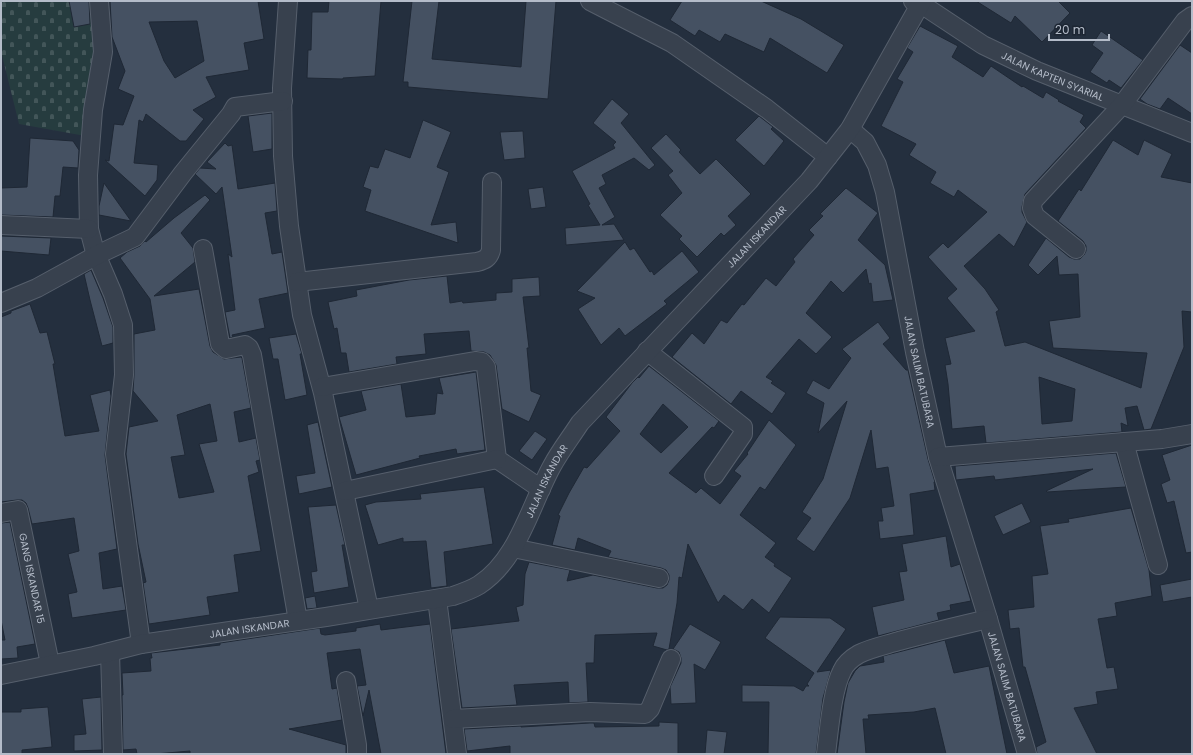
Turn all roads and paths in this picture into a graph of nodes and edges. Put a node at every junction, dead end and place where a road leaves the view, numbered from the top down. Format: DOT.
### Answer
graph roads {
  1 [pos="99,1"];
  2 [pos="288,1"];
  3 [pos="919,2"];
  4 [pos="594,3"];
  5 [pos="1192,16"];
  6 [pos="282,101"];
  7 [pos="1122,106"];
  8 [pos="850,129"];
  9 [pos="1192,133"];
  10 [pos="828,157"];
  11 [pos="492,182"];
  12 [pos="1,225"];
  13 [pos="93,244"];
  14 [pos="203,249"];
  15 [pos="1076,249"];
  16 [pos="297,282"];
  17 [pos="1,303"];
  18 [pos="647,351"];
  19 [pos="322,387"];
  20 [pos="1192,434"];
  21 [pos="1124,442"];
  22 [pos="938,457"];
  23 [pos="497,459"];
  24 [pos="714,476"];
  25 [pos="541,488"];
  26 [pos="345,491"];
  27 [pos="1,514"];
  28 [pos="513,548"];
  29 [pos="1158,565"];
  30 [pos="659,578"];
  31 [pos="437,599"];
  32 [pos="369,609"];
  33 [pos="988,619"];
  34 [pos="298,621"];
  35 [pos="141,644"];
  36 [pos="110,652"];
  37 [pos="671,659"];
  38 [pos="50,664"];
  39 [pos="1,675"];
  40 [pos="346,681"];
  41 [pos="453,720"];
  42 [pos="114,754"];
  43 [pos="357,754"];
  44 [pos="457,754"];
  45 [pos="826,754"];
  46 [pos="1027,754"];
  1 -- 13 [label="street"];
  2 -- 6 [label="street"];
  3 -- 7 [label="street, JALAN KAPTEN SYARIAL"];
  3 -- 8 [label="street, JALAN ISKANDAR"];
  4 -- 10 [label="street"];
  5 -- 7 [label="street"];
  6 -- 13 [label="street"];
  6 -- 16 [label="street"];
  7 -- 9 [label="street, JALAN KAPTEN SYARIAL"];
  7 -- 15 [label="street"];
  8 -- 10 [label="street, JALAN ISKANDAR"];
  8 -- 22 [label="street, JALAN SALIM BATUBARA"];
  10 -- 18 [label="street, JALAN ISKANDAR"];
  11 -- 16 [label="street"];
  12 -- 13 [label="street"];
  13 -- 17 [label="street"];
  13 -- 35 [label="street"];
  14 -- 34 [label="street"];
  16 -- 19 [label="street"];
  18 -- 24 [label="street"];
  18 -- 25 [label="street, JALAN ISKANDAR"];
  19 -- 23 [label="street"];
  19 -- 26 [label="street"];
  20 -- 21 [label="street"];
  21 -- 22 [label="street"];
  21 -- 29 [label="street"];
  22 -- 33 [label="street, JALAN SALIM BATUBARA"];
  23 -- 25 [label="street"];
  23 -- 26 [label="street"];
  25 -- 28 [label="street, JALAN ISKANDAR"];
  26 -- 32 [label="street"];
  27 -- 38 [label="street, GANG ISKANDAR 15"];
  28 -- 30 [label="street"];
  28 -- 31 [label="street, JALAN ISKANDAR"];
  31 -- 32 [label="street, JALAN ISKANDAR"];
  31 -- 41 [label="street"];
  32 -- 34 [label="street, JALAN ISKANDAR"];
  33 -- 45 [label="street, JALAN SALIM BATUBARA"];
  33 -- 46 [label="street, JALAN SALIM BATUBARA"];
  34 -- 35 [label="street, JALAN ISKANDAR"];
  35 -- 36 [label="street, JALAN ISKANDAR"];
  36 -- 38 [label="street, JALAN ISKANDAR"];
  36 -- 42 [label="street"];
  37 -- 41 [label="street"];
  38 -- 39 [label="street, JALAN ISKANDAR"];
  40 -- 43 [label="street"];
  41 -- 44 [label="street"];
}
